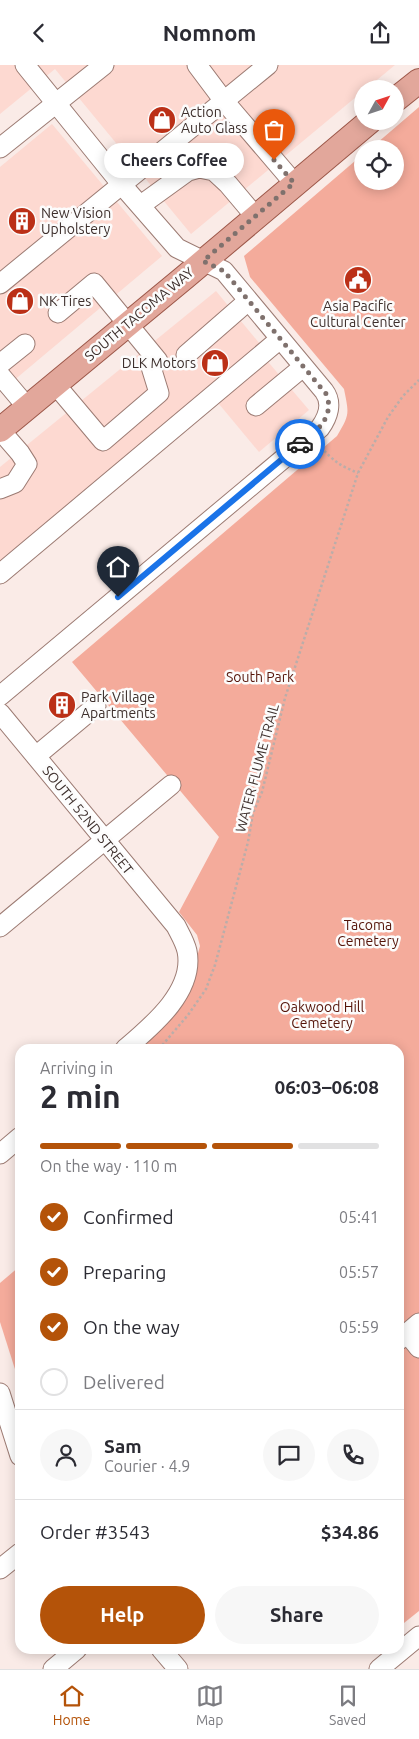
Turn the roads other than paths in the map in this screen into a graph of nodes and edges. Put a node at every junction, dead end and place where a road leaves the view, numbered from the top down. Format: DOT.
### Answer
graph roads {
  1 [pos="25,65"];
  2 [pos="104,65"];
  3 [pos="197,65"];
  4 [pos="268,65"];
  5 [pos="419,81"];
  6 [pos="404,93"];
  7 [pos="224,101"];
  8 [pos="56,102"];
  9 [pos="359,130"];
  10 [pos="0,148"];
  11 [pos="294,183"];
  12 [pos="122,185"];
  13 [pos="141,205"];
  14 [pos="255,216"];
  15 [pos="203,261"];
  16 [pos="0,284"];
  17 [pos="248,301"];
  18 [pos="58,313"];
  19 [pos="128,324"];
  20 [pos="280,339"];
  21 [pos="26,344"];
  22 [pos="186,355"];
  23 [pos="0,364"];
  24 [pos="303,367"];
  25 [pos="0,375"];
  26 [pos="55,384"];
  27 [pos="256,406"];
  28 [pos="27,407"];
  29 [pos="0,430"];
  30 [pos="0,489"];
  31 [pos="0,574"];
  32 [pos="0,696"];
  33 [pos="96,706"];
  34 [pos="0,713"];
  35 [pos="36,756"];
  36 [pos="171,785"];
  37 [pos="105,840"];
  38 [pos="0,927"];
  39 [pos="130,1044"];
  40 [pos="15,1141"];
  41 [pos="0,1154"];
  42 [pos="408,1332"];
  43 [pos="419,1348"];
  44 [pos="0,1393"];
  45 [pos="15,1440"];
  46 [pos="15,1557"];
  47 [pos="0,1569"];
  48 [pos="419,1636"];
  49 [pos="404,1648"];
  50 [pos="71,1654"];
  51 [pos="165,1654"];
  52 [pos="397,1654"];
  53 [pos="53,1669"];
  54 [pos="178,1669"];
  55 [pos="379,1669"];
  1 -- 8 [label="street"];
  2 -- 8 [label="street"];
  3 -- 7 [label="street"];
  4 -- 7 [label="street"];
  5 -- 6 [label="main road"];
  7 -- 11 [label="street"];
  7 -- 12 [label="street"];
  8 -- 10 [label="street"];
  8 -- 12 [label="street"];
  9 -- 11 [label="main road, SOUTH TACOMA WAY"];
  11 -- 14 [label="main road, SOUTH TACOMA WAY"];
  12 -- 13 [label="street"];
  12 -- 16 [label="street"];
  13 -- 14 [label="street"];
  13 -- 15 [label="street"];
  14 -- 15 [label="main road, SOUTH TACOMA WAY"];
  15 -- 17 [label="street"];
  15 -- 19 [label="main road, SOUTH TACOMA WAY"];
  17 -- 20 [label="street"];
  17 -- 22 [label="street"];
  18 -- 19 [label="street"];
  19 -- 26 [label="main road, SOUTH TACOMA WAY"];
  19 -- 26 [label="street"];
  20 -- 24 [label="street"];
  20 -- 31 [label="street"];
  21 -- 23 [label="street"];
  24 -- 27 [label="street"];
  24 -- 32 [label="street"];
  25 -- 28 [label="street"];
  26 -- 28 [label="main road, SOUTH TACOMA WAY"];
  28 -- 29 [label="main road, SOUTH TACOMA WAY"];
  29 -- 30 [label="street"];
  33 -- 35 [label="street"];
  34 -- 35 [label="street, SOUTH 52ND STREET"];
  35 -- 37 [label="street, SOUTH 52ND STREET"];
  36 -- 37 [label="street"];
  37 -- 38 [label="street"];
  37 -- 39 [label="street, SOUTH 52ND STREET"];
  40 -- 41 [label="street"];
  42 -- 43 [label="street"];
  44 -- 45 [label="street"];
  46 -- 47 [label="street"];
  48 -- 49 [label="street"];
  50 -- 53 [label="street"];
  51 -- 54 [label="street"];
  52 -- 55 [label="street"];
}
